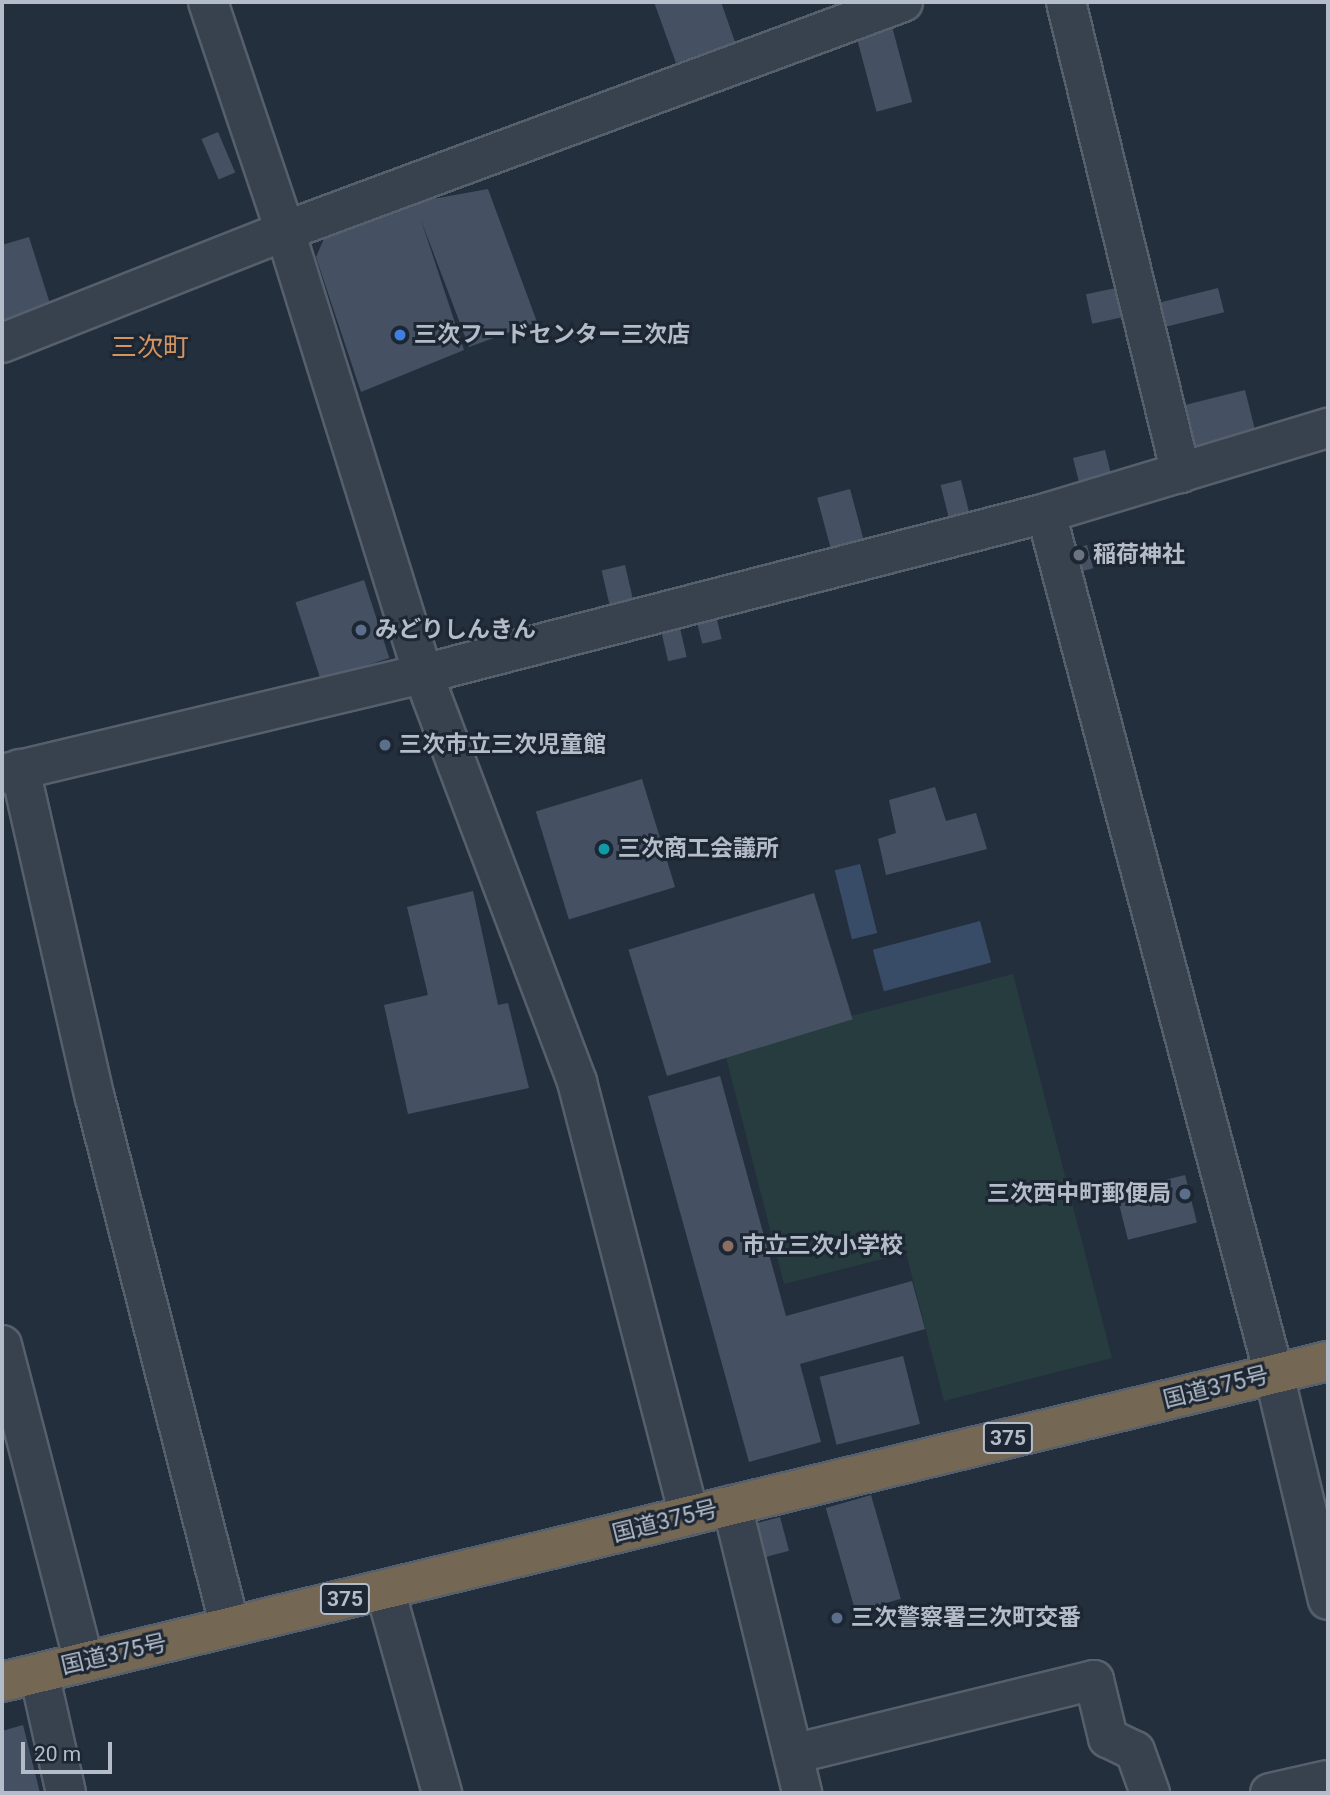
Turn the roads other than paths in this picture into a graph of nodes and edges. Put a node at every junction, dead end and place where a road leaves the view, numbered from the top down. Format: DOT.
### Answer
graph roads {
  1 [pos="208,2"];
  2 [pos="903,2"];
  3 [pos="1066,2"];
  4 [pos="285,231"];
  5 [pos="2,343"];
  6 [pos="1328,428"];
  7 [pos="1181,473"];
  8 [pos="1046,513"];
  9 [pos="423,674"];
  10 [pos="11,771"];
  11 [pos="2,1345"];
  12 [pos="1328,1361"];
  13 [pos="1274,1374"];
  14 [pos="733,1505"];
  15 [pos="689,1516"];
  16 [pos="385,1590"];
  17 [pos="1328,1600"];
  18 [pos="230,1627"];
  19 [pos="83,1662"];
  20 [pos="39,1673"];
  21 [pos="2,1682"];
  22 [pos="793,1754"];
  23 [pos="1328,1780"];
  24 [pos="66,1793"];
  25 [pos="442,1793"];
  26 [pos="802,1793"];
  27 [pos="1150,1793"];
  28 [pos="1270,1793"];
  1 -- 4 [label="street"];
  2 -- 4 [label="street"];
  3 -- 7 [label="street"];
  4 -- 5 [label="street"];
  4 -- 9 [label="street"];
  6 -- 7 [label="street"];
  7 -- 8 [label="street"];
  8 -- 9 [label="street"];
  8 -- 13 [label="street"];
  9 -- 10 [label="street"];
  9 -- 15 [label="street"];
  10 -- 18 [label="street"];
  11 -- 19 [label="street"];
  12 -- 13 [label="highway, 国道375号 / 375"];
  13 -- 14 [label="highway, 国道375号 / 375"];
  13 -- 17 [label="street"];
  14 -- 15 [label="highway, 国道375号 / 375"];
  14 -- 22 [label="street"];
  15 -- 16 [label="highway, 国道375号 / 375"];
  16 -- 18 [label="highway, 国道375号 / 375"];
  16 -- 25 [label="street"];
  18 -- 19 [label="highway, 国道375号 / 375"];
  19 -- 20 [label="highway, 国道375号 / 375"];
  20 -- 21 [label="highway, 国道375号 / 375"];
  20 -- 24 [label="street"];
  22 -- 26 [label="street"];
  22 -- 27 [label="street"];
  23 -- 28 [label="street"];
}
